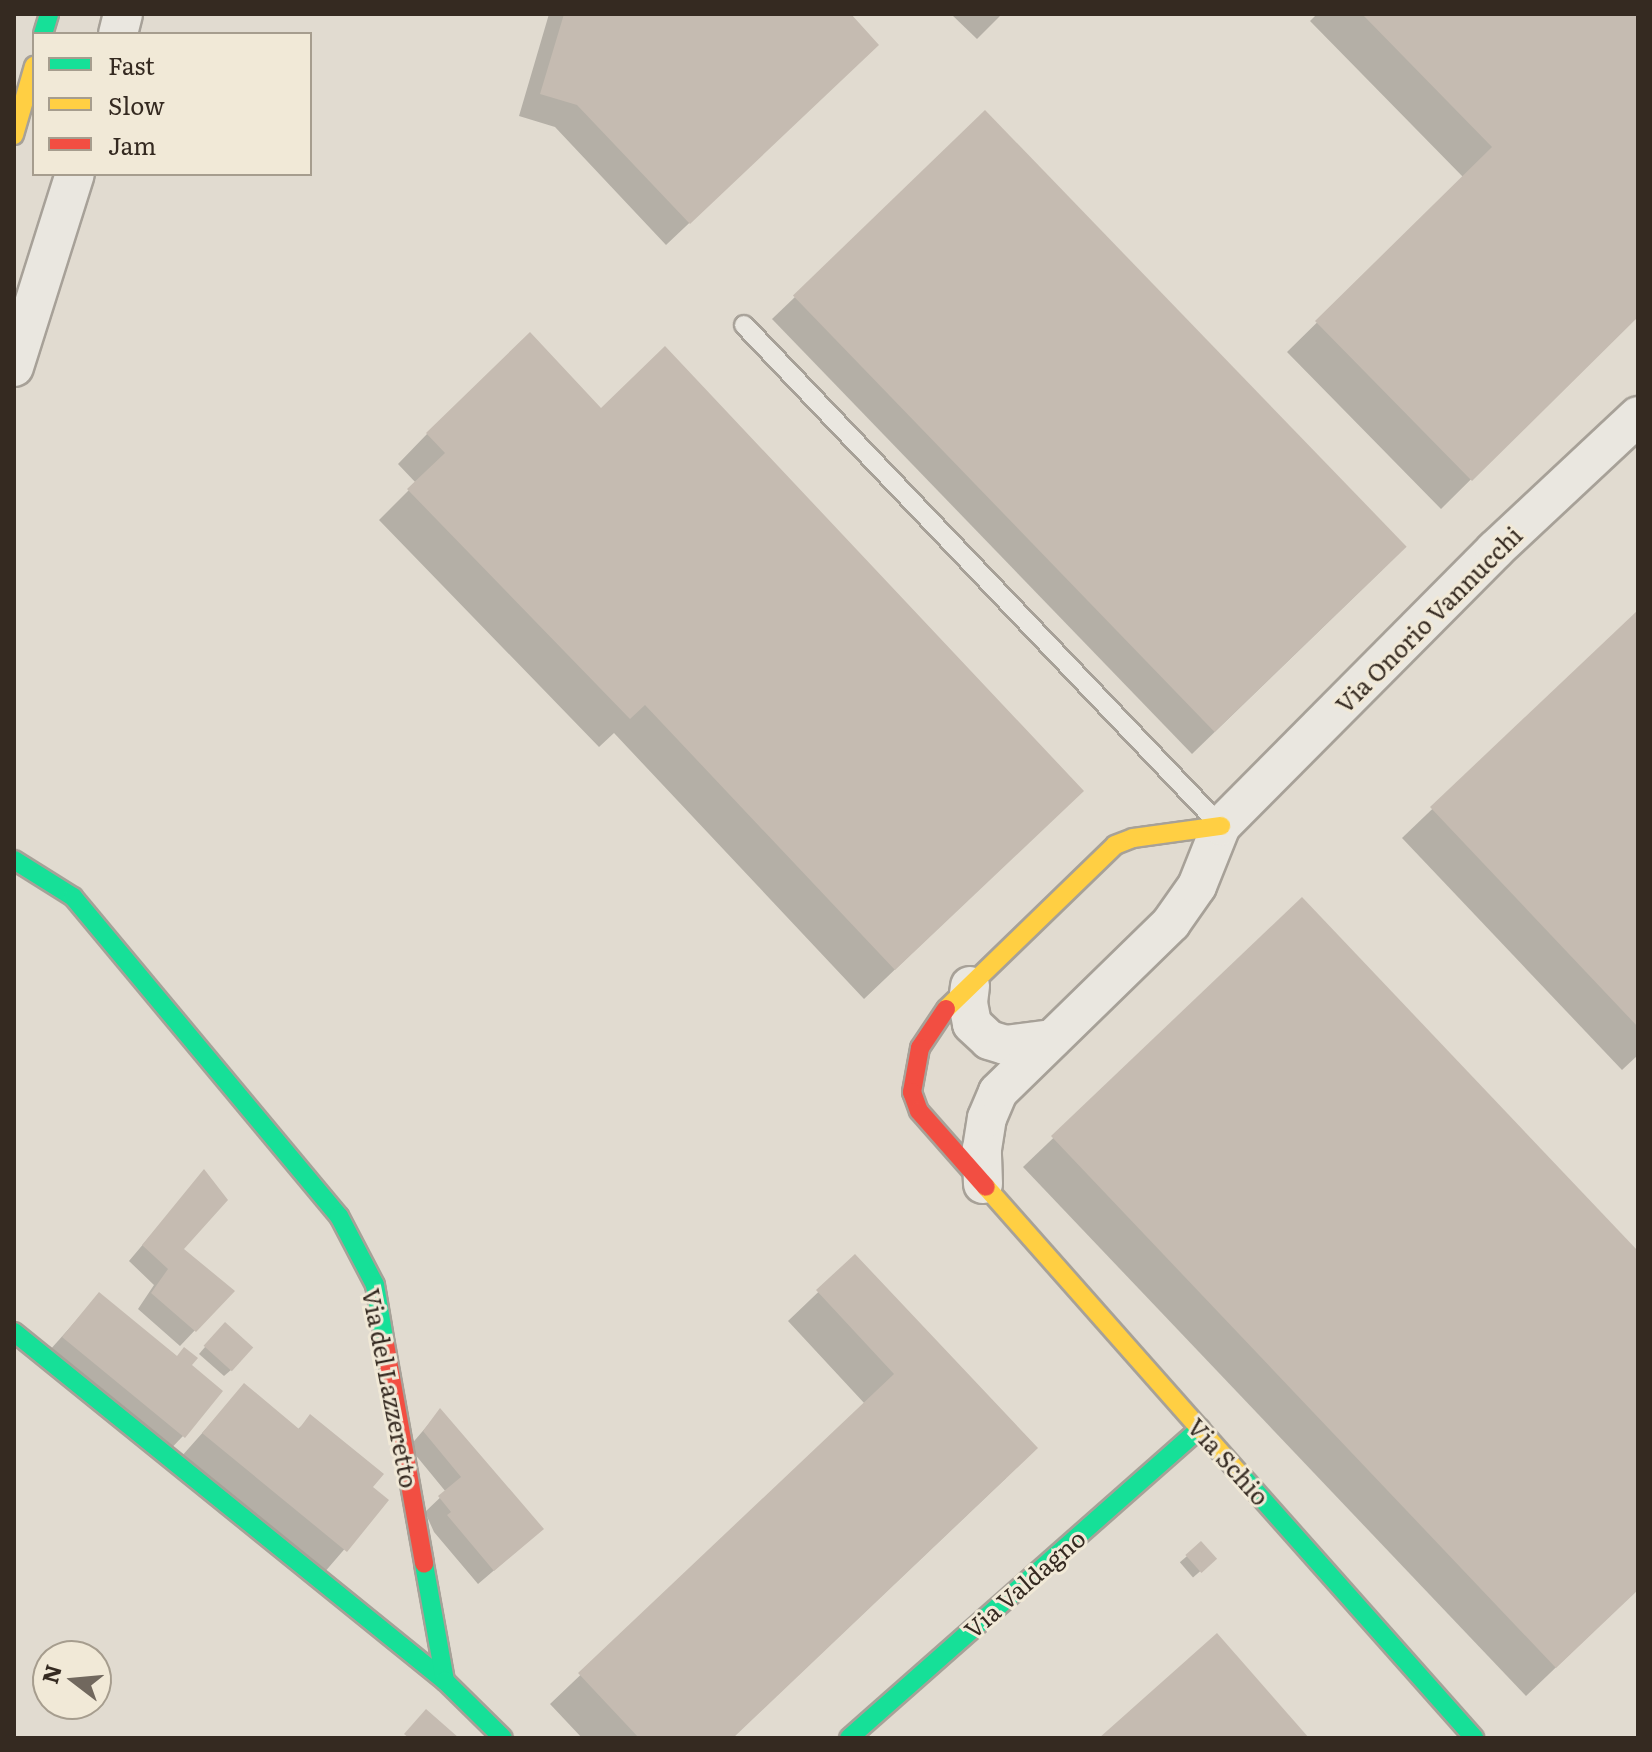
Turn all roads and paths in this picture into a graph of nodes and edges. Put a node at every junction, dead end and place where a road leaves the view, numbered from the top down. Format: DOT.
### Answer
graph roads {
  1 [pos="32,73"];
  2 [pos="14,135"];
  3 [pos="74,176"];
  4 [pos="744,325"];
  5 [pos="14,367"];
  6 [pos="1638,416"];
  7 [pos="1221,826"];
  8 [pos="14,860"];
  9 [pos="970,986"];
  10 [pos="1052,1039"];
  11 [pos="983,1184"];
  12 [pos="14,1332"];
  13 [pos="1200,1429"];
  14 [pos="445,1681"];
  15 [pos="503,1738"];
  16 [pos="849,1738"];
  17 [pos="1474,1738"];
  1 -- 2 [label="main road"];
  3 -- 5 [label="street"];
  4 -- 7 [label="lane"];
  6 -- 7 [label="street, Via Onorio Vannucchi"];
  7 -- 9 [label="main road"];
  7 -- 10 [label="street, Via Onorio Vannucchi"];
  8 -- 14 [label="main road, Via del Lazzeretto"];
  9 -- 10 [label="street"];
  9 -- 11 [label="main road"];
  10 -- 11 [label="street, Via Onorio Vannucchi"];
  11 -- 13 [label="main road, Via Schio"];
  12 -- 14 [label="main road"];
  13 -- 16 [label="main road, Via Valdagno"];
  13 -- 17 [label="main road, Via Schio"];
  14 -- 15 [label="main road"];
}
